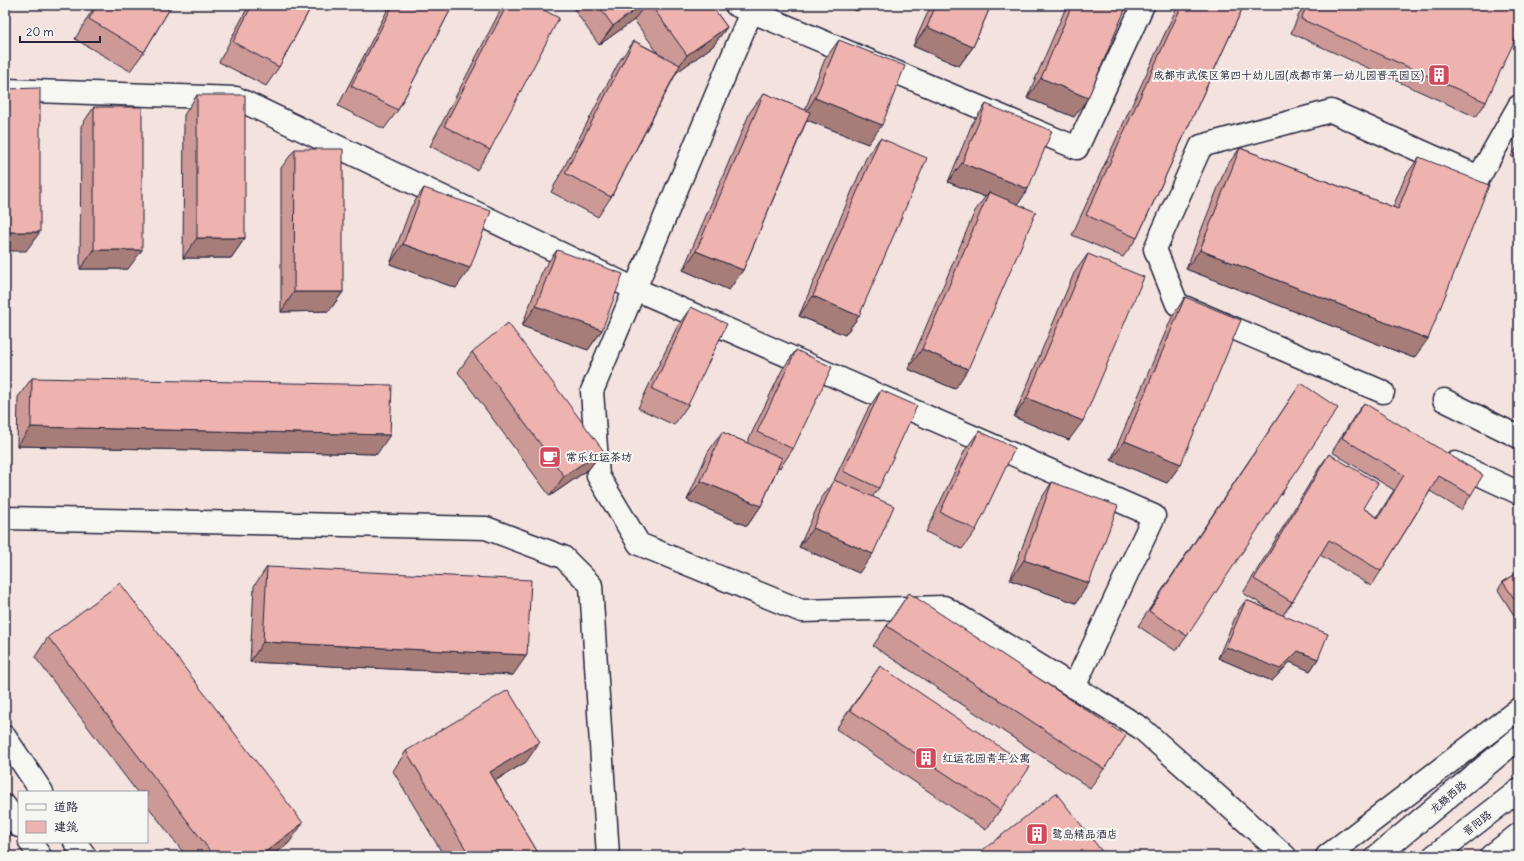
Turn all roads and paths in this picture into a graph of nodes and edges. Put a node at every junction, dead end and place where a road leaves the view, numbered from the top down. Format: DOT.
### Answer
graph roads {
  1 [pos="1144,5"];
  2 [pos="747,7"];
  3 [pos="5,90"];
  4 [pos="1519,106"];
  5 [pos="635,288"];
  6 [pos="1383,392"];
  7 [pos="1444,400"];
  8 [pos="1519,437"];
  9 [pos="1435,453"];
  10 [pos="1519,494"];
  11 [pos="5,518"];
  12 [pos="1074,687"];
  13 [pos="1519,709"];
  14 [pos="5,738"];
  15 [pos="1519,738"];
  16 [pos="1519,790"];
  17 [pos="41,791"];
  18 [pos="5,806"];
  19 [pos="18,825"];
  20 [pos="1519,834"];
  21 [pos="31,843"];
  22 [pos="76,843"];
  23 [pos="40,856"];
  24 [pos="85,856"];
  25 [pos="608,856"];
  26 [pos="1285,856"];
  27 [pos="1327,856"];
  28 [pos="1377,856"];
  29 [pos="1434,856"];
  30 [pos="1491,856"];
  1 -- 2 [label="street"];
  2 -- 5 [label="street"];
  3 -- 5 [label="street"];
  4 -- 6 [label="street"];
  5 -- 12 [label="street"];
  5 -- 12 [label="street"];
  7 -- 8 [label="street"];
  9 -- 10 [label="street"];
  11 -- 25 [label="street"];
  12 -- 26 [label="street"];
  13 -- 27 [label="street"];
  14 -- 17 [label="street"];
  15 -- 28 [label="street, 龙腾西路"];
  16 -- 29 [label="street, 晋阳路"];
  18 -- 19 [label="street"];
  20 -- 30 [label="street"];
  21 -- 23 [label="street"];
  22 -- 24 [label="street"];
}
